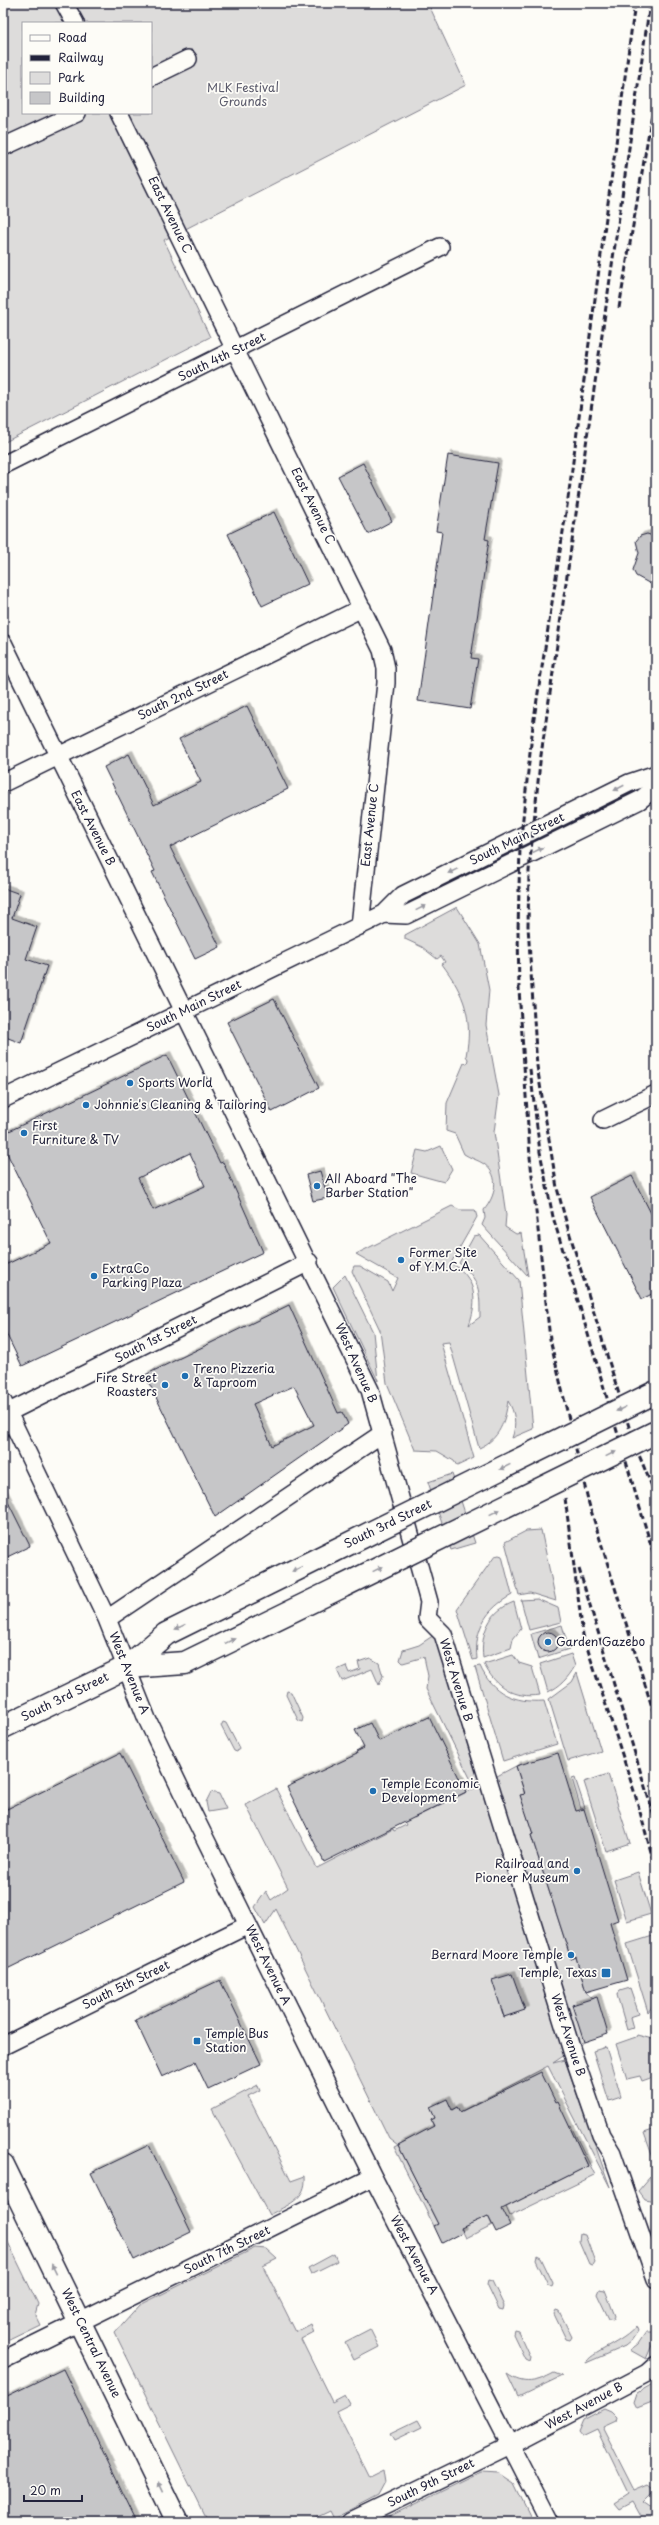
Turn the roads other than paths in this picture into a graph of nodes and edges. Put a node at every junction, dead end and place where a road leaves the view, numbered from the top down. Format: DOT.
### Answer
graph roads {
  1 [pos="64,3"];
  2 [pos="74,22"];
  3 [pos="188,59"];
  4 [pos="152,77"];
  5 [pos="75,114"];
  6 [pos="119,114"];
  7 [pos="3,147"];
  8 [pos="440,247"];
  9 [pos="237,350"];
  10 [pos="3,465"];
  11 [pos="362,608"];
  12 [pos="3,643"];
  13 [pos="57,756"];
  14 [pos="656,774"];
  15 [pos="3,783"];
  16 [pos="656,787"];
  17 [pos="384,914"];
  18 [pos="360,926"];
  19 [pos="184,1011"];
  20 [pos="656,1094"];
  21 [pos="3,1099"];
  22 [pos="603,1120"];
  23 [pos="309,1262"];
  24 [pos="656,1392"];
  25 [pos="5,1410"];
  26 [pos="656,1432"];
  27 [pos="383,1433"];
  28 [pos="107,1619"];
  29 [pos="126,1666"];
  30 [pos="3,1727"];
  31 [pos="248,1926"];
  32 [pos="3,2046"];
  33 [pos="3,2164"];
  34 [pos="374,2177"];
  35 [pos="656,2279"];
  36 [pos="80,2322"];
  37 [pos="3,2360"];
  38 [pos="656,2365"];
  39 [pos="510,2445"];
  40 [pos="177,2522"];
  41 [pos="352,2522"];
  42 [pos="550,2522"];
  1 -- 2 [label="street"];
  3 -- 4 [label="street"];
  5 -- 7 [label="street"];
  6 -- 9 [label="street, East Avenue C"];
  8 -- 9 [label="street, South 4th Street"];
  9 -- 10 [label="street, South 4th Street"];
  9 -- 11 [label="street, East Avenue C"];
  11 -- 13 [label="street, South 2nd Street"];
  11 -- 18 [label="street, East Avenue C"];
  12 -- 13 [label="street, East Avenue B"];
  13 -- 15 [label="street, South 2nd Street"];
  13 -- 19 [label="street, East Avenue B"];
  14 -- 17 [label="street, South Main Street, one-way"];
  17 -- 16 [label="street, South Main Street, one-way"];
  17 -- 18 [label="street, South Main Street"];
  18 -- 19 [label="street, South Main Street"];
  19 -- 21 [label="street, South Main Street"];
  19 -- 23 [label="street, West Avenue B"];
  20 -- 22 [label="street"];
  23 -- 25 [label="street, South 1st Street"];
  23 -- 27 [label="street, West Avenue B"];
  24 -- 29 [label="main road, South 3rd Street, one-way, bridge"];
  25 -- 28 [label="street, West Avenue A"];
  29 -- 26 [label="main road, South 3rd Street, one-way, bridge"];
  27 -- 28 [label="street"];
  27 -- 35 [label="street, West Avenue B"];
  28 -- 29 [label="street, West Avenue A"];
  29 -- 30 [label="main road, South 3rd Street"];
  29 -- 31 [label="street, West Avenue A"];
  31 -- 32 [label="street, South 5th Street"];
  31 -- 34 [label="street, West Avenue A"];
  36 -- 33 [label="main road, West Central Avenue, one-way"];
  34 -- 36 [label="street, South 7th Street"];
  34 -- 39 [label="street, West Avenue A"];
  36 -- 37 [label="street, South 7th Street"];
  40 -- 36 [label="main road, West Central Avenue, one-way"];
  38 -- 39 [label="street, West Avenue B"];
  39 -- 41 [label="street, South 9th Street"];
  39 -- 42 [label="street, West Avenue A"];
}
